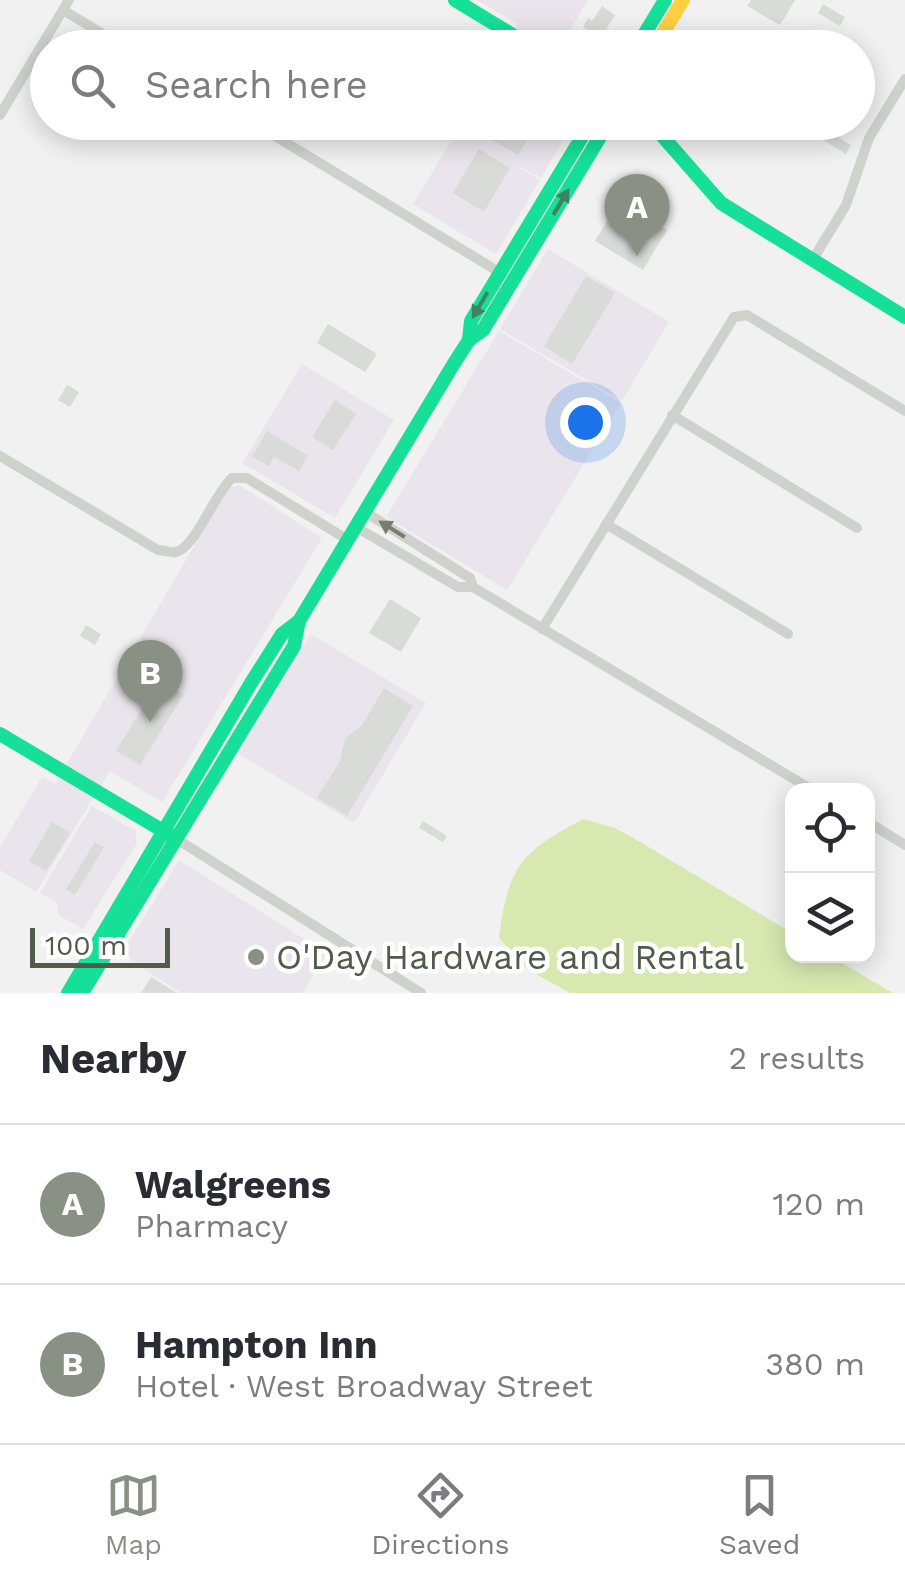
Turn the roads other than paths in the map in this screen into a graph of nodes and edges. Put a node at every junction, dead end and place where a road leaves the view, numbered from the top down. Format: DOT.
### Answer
graph roads {
  1 [pos="455,0"];
  2 [pos="665,0"];
  3 [pos="683,0"];
  4 [pos="66,5"];
  5 [pos="51,30"];
  6 [pos="101,30"];
  7 [pos="504,30"];
  8 [pos="647,30"];
  9 [pos="665,30"];
  10 [pos="30,64"];
  11 [pos="905,79"];
  12 [pos="0,114"];
  13 [pos="875,128"];
  14 [pos="282,140"];
  15 [pos="580,140"];
  16 [pos="598,140"];
  17 [pos="666,140"];
  18 [pos="868,140"];
  19 [pos="812,261"];
  20 [pos="499,272"];
  21 [pos="905,317"];
  22 [pos="469,340"];
  23 [pos="905,411"];
  24 [pos="672,415"];
  25 [pos="0,456"];
  26 [pos="364,512"];
  27 [pos="606,524"];
  28 [pos="857,528"];
  29 [pos="352,533"];
  30 [pos="436,557"];
  31 [pos="429,569"];
  32 [pos="473,587"];
  33 [pos="299,620"];
  34 [pos="542,629"];
  35 [pos="788,634"];
  36 [pos="272,651"];
  37 [pos="252,683"];
  38 [pos="256,707"];
  39 [pos="0,734"];
  40 [pos="237,739"];
  41 [pos="802,783"];
  42 [pos="875,826"];
  43 [pos="169,834"];
  44 [pos="905,845"];
  45 [pos="113,930"];
  46 [pos="84,990"];
  47 [pos="68,993"];
  48 [pos="422,993"];
  1 -- 7 [label="main road"];
  2 -- 8 [label="main road"];
  3 -- 9 [label="main road"];
  4 -- 5 [label="street"];
  4 -- 6 [label="street"];
  10 -- 12 [label="street"];
  11 -- 13 [label="street"];
  14 -- 20 [label="street"];
  15 -- 20 [label="main road"];
  22 -- 16 [label="main road, one-way"];
  17 -- 19 [label="main road"];
  18 -- 19 [label="street"];
  19 -- 21 [label="main road"];
  20 -- 22 [label="main road, one-way"];
  22 -- 26 [label="main road"];
  23 -- 24 [label="street"];
  24 -- 27 [label="street"];
  24 -- 28 [label="street"];
  25 -- 29 [label="street"];
  26 -- 29 [label="main road"];
  30 -- 26 [label="street, one-way"];
  27 -- 34 [label="street"];
  27 -- 35 [label="street"];
  29 -- 31 [label="street"];
  29 -- 33 [label="main road"];
  30 -- 31 [label="street"];
  30 -- 32 [label="street"];
  31 -- 32 [label="street"];
  32 -- 34 [label="street"];
  33 -- 36 [label="main road"];
  33 -- 38 [label="main road"];
  34 -- 41 [label="street"];
  36 -- 37 [label="main road"];
  36 -- 38 [label="main road"];
  37 -- 40 [label="main road"];
  37 -- 43 [label="main road"];
  38 -- 40 [label="main road"];
  39 -- 43 [label="main road"];
  40 -- 43 [label="main road"];
  42 -- 44 [label="street"];
  43 -- 45 [label="main road"];
  43 -- 45 [label="main road"];
  43 -- 48 [label="street"];
  45 -- 46 [label="main road"];
  45 -- 47 [label="main road"];
}
